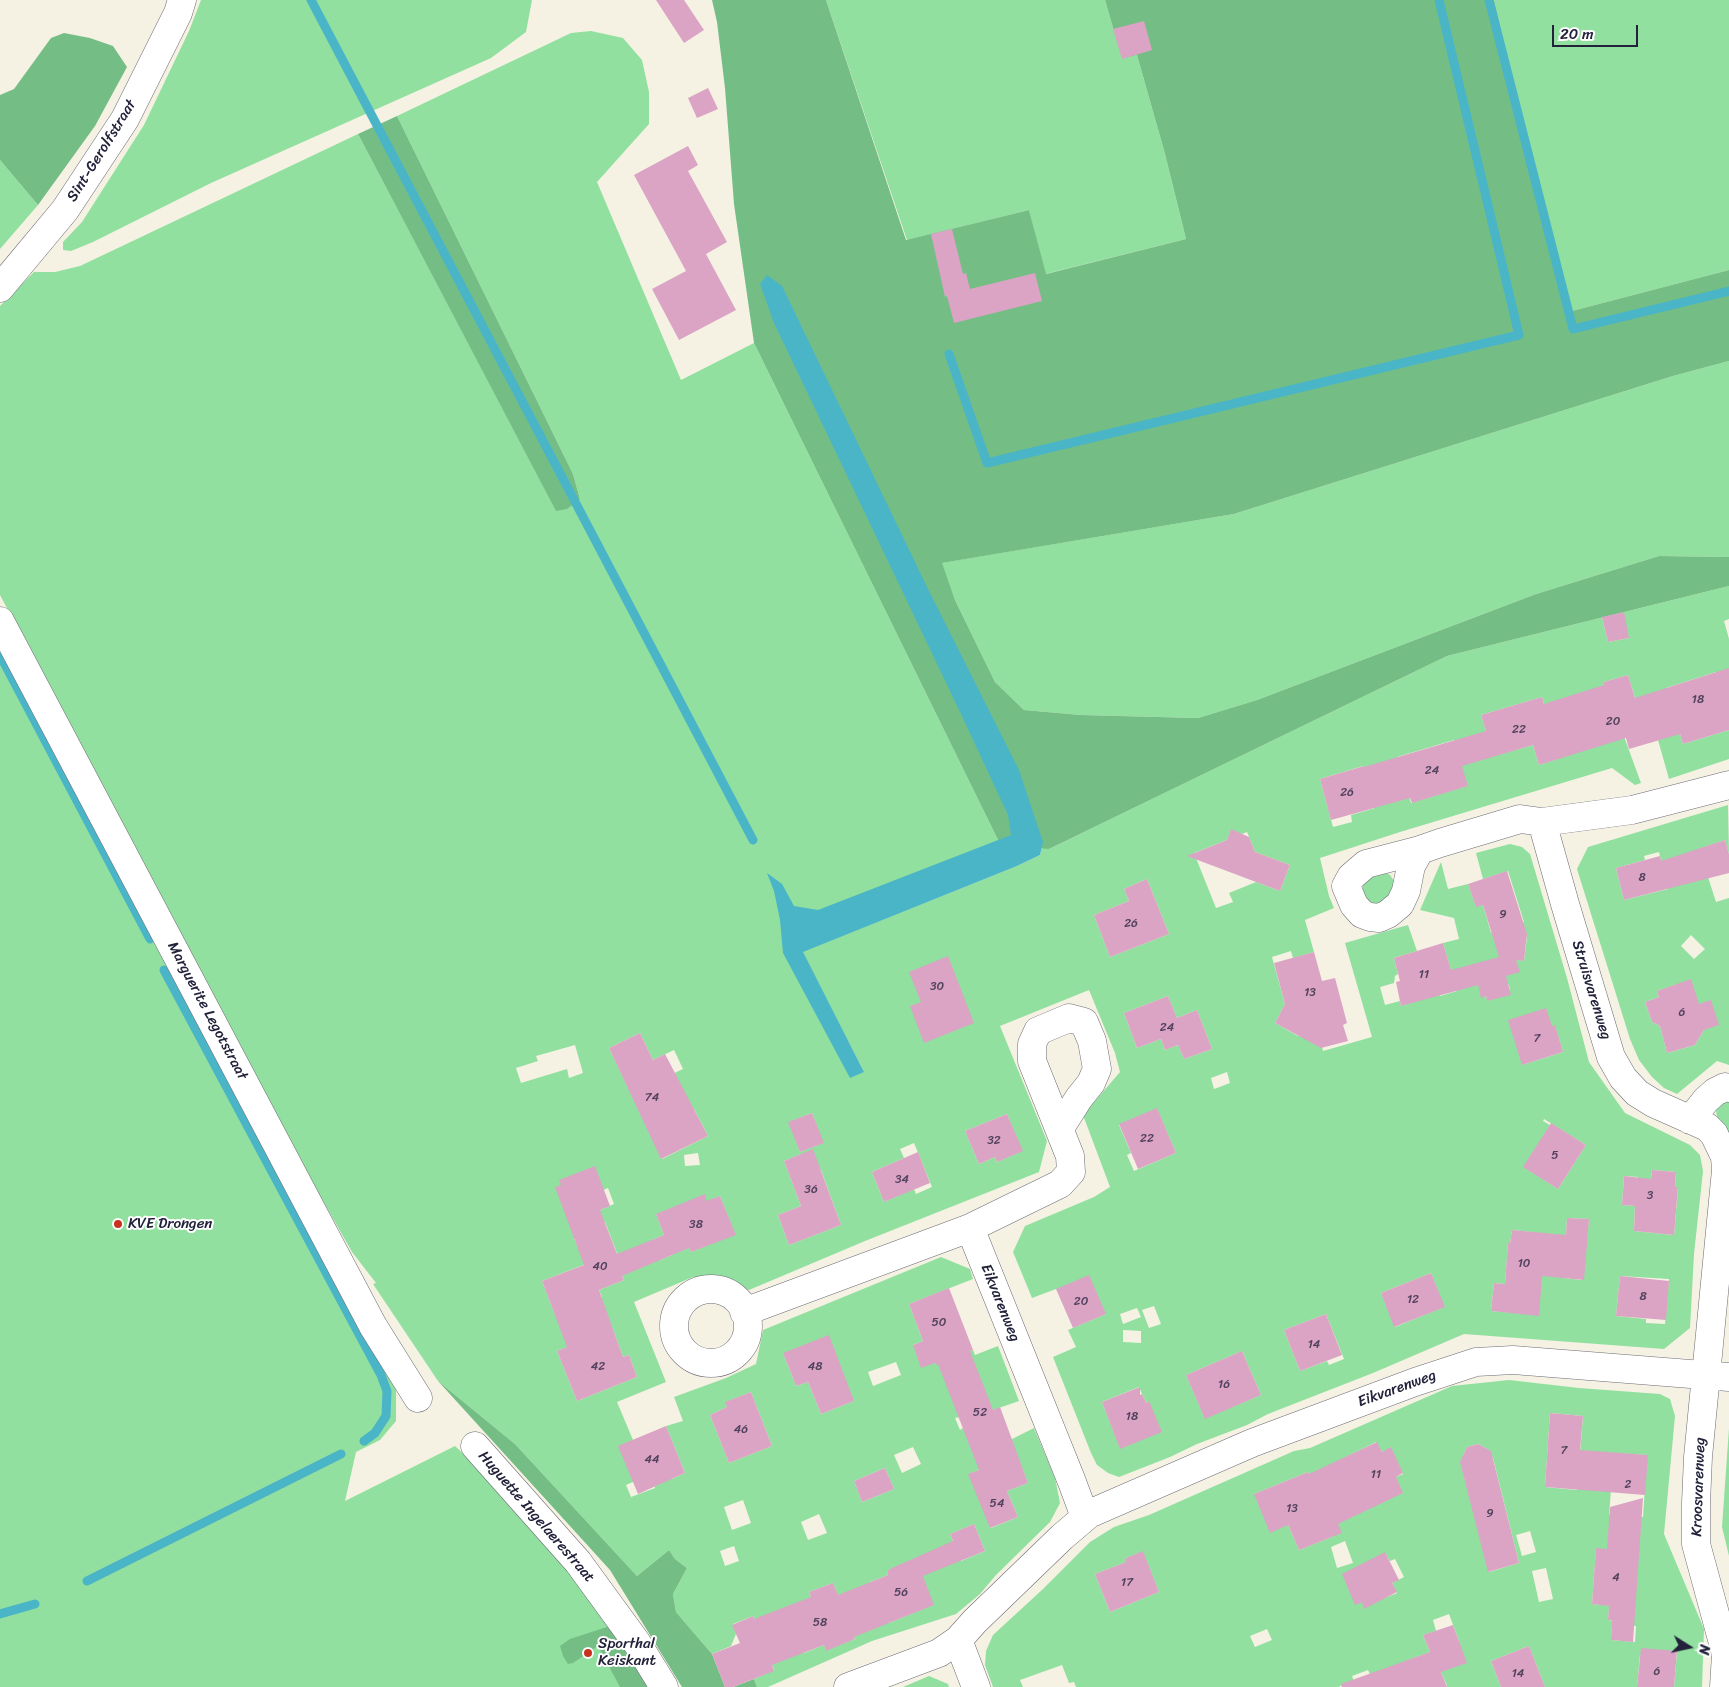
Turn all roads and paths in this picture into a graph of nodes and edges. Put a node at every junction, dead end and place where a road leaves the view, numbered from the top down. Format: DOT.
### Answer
graph roads {
  1 [pos="182,0"];
  2 [pos="0,288"];
  3 [pos="0,621"];
  4 [pos="1729,785"];
  5 [pos="1542,822"];
  6 [pos="1420,850"];
  7 [pos="1729,1088"];
  8 [pos="1690,1120"];
  9 [pos="1060,1128"];
  10 [pos="1728,1169"];
  11 [pos="970,1228"];
  12 [pos="744,1312"];
  13 [pos="1718,1375"];
  14 [pos="418,1398"];
  15 [pos="475,1446"];
  16 [pos="1085,1518"];
  17 [pos="958,1640"];
  18 [pos="664,1687"];
  19 [pos="848,1687"];
  20 [pos="976,1687"];
  21 [pos="1724,1687"];
  1 -- 2 [label="street, Sint-Gerolfstraat"];
  3 -- 14 [label="street, Marguerite Legotstraat"];
  4 -- 5 [label="street"];
  5 -- 6 [label="street"];
  5 -- 8 [label="street, Struisvarenweg"];
  7 -- 8 [label="street"];
  8 -- 10 [label="street, Struisvarenweg"];
  9 -- 11 [label="street"];
  10 -- 13 [label="street, Struisvarenweg"];
  11 -- 12 [label="street"];
  11 -- 16 [label="street, Eikvarenweg"];
  13 -- 16 [label="street, Eikvarenweg"];
  13 -- 21 [label="street, Kroosvarenweg"];
  15 -- 18 [label="street, Huguette Ingelaerestraat"];
  16 -- 17 [label="street, Eikvarenweg"];
  17 -- 19 [label="street, Eikvarenweg"];
  17 -- 20 [label="street"];
}
